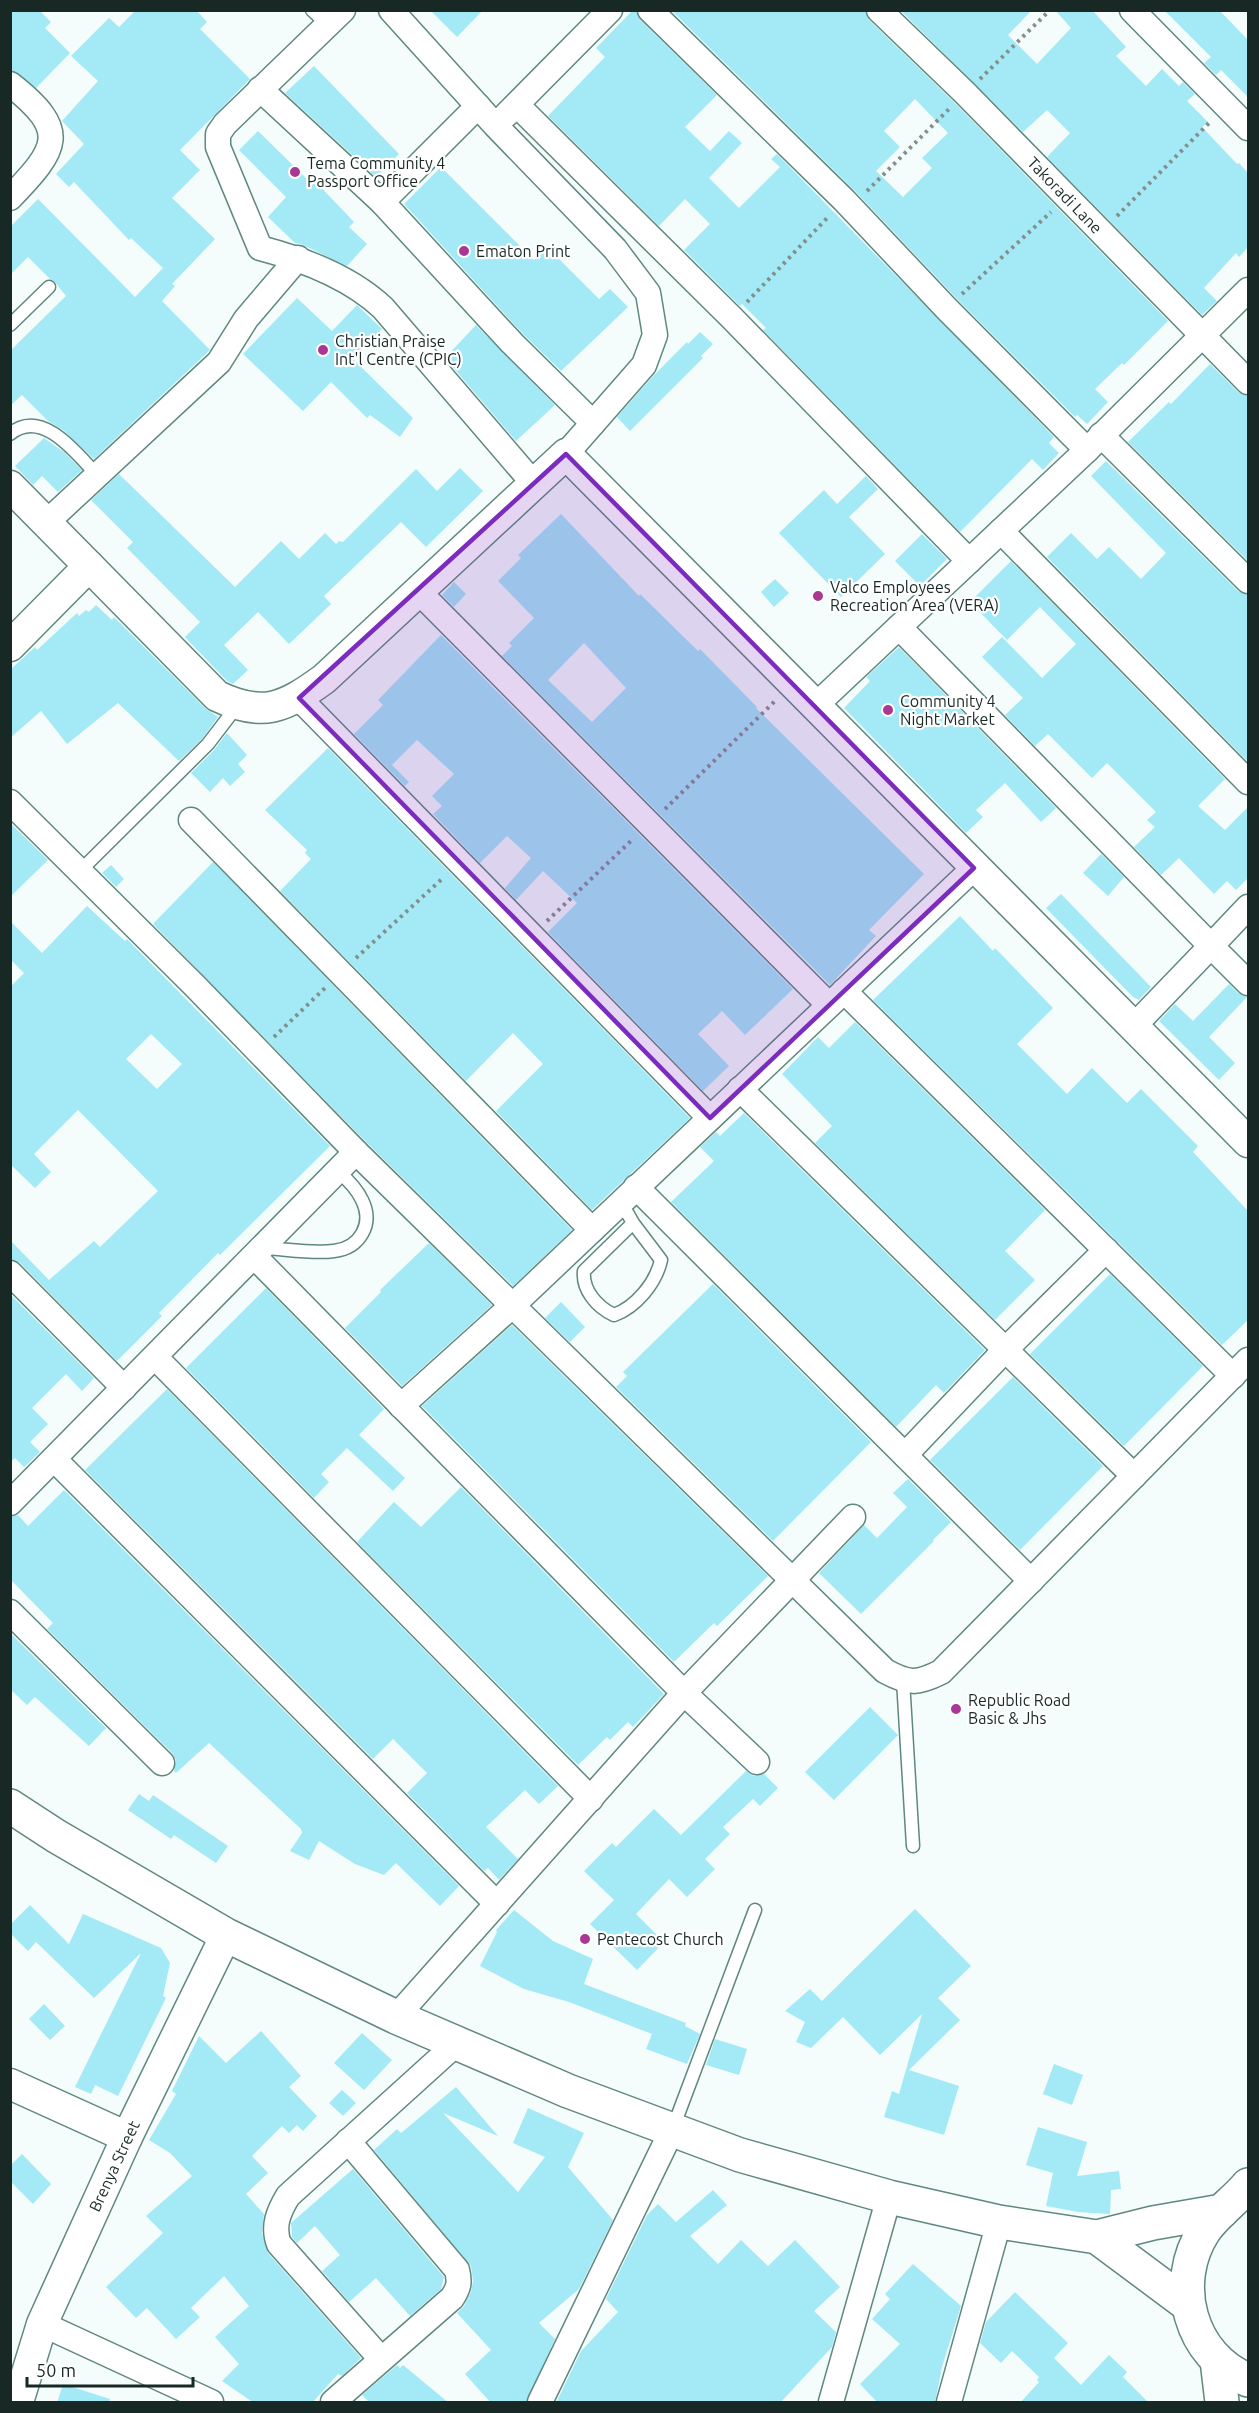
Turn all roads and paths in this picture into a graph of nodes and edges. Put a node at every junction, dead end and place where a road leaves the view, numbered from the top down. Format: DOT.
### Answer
graph roads {
  1 [pos="392,10"];
  2 [pos="610,10"];
  3 [pos="650,10"];
  4 [pos="879,10"];
  5 [pos="1050,10"];
  6 [pos="1132,10"];
  7 [pos="328,15"];
  8 [pos="10,84"];
  9 [pos="260,89"];
  10 [pos="965,93"];
  11 [pos="517,105"];
  12 [pos="1226,105"];
  13 [pos="478,106"];
  14 [pos="495,125"];
  15 [pos="1248,128"];
  16 [pos="1066,197"];
  17 [pos="10,198"];
  18 [pos="844,200"];
  19 [pos="382,202"];
  20 [pos="1101,232"];
  21 [pos="298,258"];
  22 [pos="49,287"];
  23 [pos="1247,293"];
  24 [pos="946,308"];
  25 [pos="732,318"];
  26 [pos="10,325"];
  27 [pos="1202,336"];
  28 [pos="1248,382"];
  29 [pos="593,423"];
  30 [pos="10,434"];
  31 [pos="1094,442"];
  32 [pos="566,454"];
  33 [pos="97,475"];
  34 [pos="534,484"];
  35 [pos="10,486"];
  36 [pos="47,522"];
  37 [pos="1001,531"];
  38 [pos="969,561"];
  39 [pos="89,566"];
  40 [pos="1248,580"];
  41 [pos="419,592"];
  42 [pos="899,627"];
  43 [pos="10,646"];
  44 [pos="299,698"];
  45 [pos="815,705"];
  46 [pos="237,706"];
  47 [pos="1248,782"];
  48 [pos="10,802"];
  49 [pos="192,820"];
  50 [pos="974,868"];
  51 [pos="80,871"];
  52 [pos="1248,907"];
  53 [pos="1211,946"];
  54 [pos="1248,983"];
  55 [pos="837,998"];
  56 [pos="1133,1027"];
  57 [pos="740,1089"];
  58 [pos="710,1118"];
  59 [pos="1248,1142"];
  60 [pos="356,1152"];
  61 [pos="338,1171"];
  62 [pos="630,1204"];
  63 [pos="592,1230"];
  64 [pos="1106,1250"];
  65 [pos="258,1252"];
  66 [pos="10,1273"];
  67 [pos="513,1305"];
  68 [pos="1005,1350"];
  69 [pos="155,1357"];
  70 [pos="1240,1368"];
  71 [pos="124,1388"];
  72 [pos="402,1406"];
  73 [pos="905,1455"];
  74 [pos="54,1459"];
  75 [pos="1134,1476"];
  76 [pos="11,1503"];
  77 [pos="853,1518"];
  78 [pos="792,1580"];
  79 [pos="1031,1581"];
  80 [pos="10,1612"];
  81 [pos="903,1680"];
  82 [pos="684,1693"];
  83 [pos="757,1762"];
  84 [pos="162,1763"];
  85 [pos="591,1799"];
  86 [pos="10,1806"];
  87 [pos="913,1846"];
  88 [pos="497,1904"];
  89 [pos="755,1910"];
  90 [pos="226,1935"];
  91 [pos="396,2016"];
  92 [pos="457,2043"];
  93 [pos="10,2084"];
  94 [pos="672,2130"];
  95 [pos="127,2137"];
  96 [pos="348,2141"];
  97 [pos="889,2197"];
  98 [pos="1239,2198"];
  99 [pos="999,2222"];
  100 [pos="1097,2238"];
  101 [pos="1188,2304"];
  102 [pos="42,2324"];
  103 [pos="381,2359"];
  104 [pos="1217,2360"];
  105 [pos="1248,2380"];
  106 [pos="18,2403"];
  107 [pos="212,2403"];
  108 [pos="333,2403"];
  109 [pos="540,2403"];
  110 [pos="831,2403"];
  111 [pos="949,2403"];
  112 [pos="1222,2403"];
  1 -- 13 [label="street"];
  2 -- 11 [label="street"];
  3 -- 18 [label="street"];
  4 -- 10 [label="street, Takoradi Lane"];
  5 -- 10 [label="path"];
  6 -- 12 [label="street"];
  7 -- 9 [label="street"];
  8 -- 17 [label="street"];
  9 -- 19 [label="street"];
  9 -- 21 [label="street"];
  10 -- 16 [label="street, Takoradi Lane"];
  10 -- 18 [label="path"];
  11 -- 14 [label="street"];
  11 -- 25 [label="street"];
  12 -- 15 [label="street"];
  12 -- 20 [label="path"];
  13 -- 14 [label="street"];
  13 -- 19 [label="street"];
  14 -- 29 [label="street"];
  16 -- 20 [label="street, Takoradi Lane"];
  16 -- 24 [label="path"];
  18 -- 24 [label="street"];
  18 -- 25 [label="path"];
  19 -- 29 [label="street"];
  20 -- 27 [label="street, Takoradi Lane"];
  21 -- 33 [label="street"];
  21 -- 34 [label="street"];
  22 -- 26 [label="lane"];
  23 -- 27 [label="street"];
  24 -- 31 [label="street"];
  25 -- 38 [label="street"];
  27 -- 28 [label="street, Takoradi Lane"];
  27 -- 31 [label="street"];
  29 -- 32 [label="street"];
  30 -- 33 [label="lane"];
  31 -- 37 [label="street"];
  31 -- 40 [label="street"];
  32 -- 34 [label="street"];
  32 -- 45 [label="street"];
  33 -- 36 [label="street"];
  34 -- 41 [label="street"];
  35 -- 36 [label="street"];
  36 -- 39 [label="street"];
  37 -- 38 [label="street"];
  37 -- 47 [label="street"];
  38 -- 42 [label="street"];
  39 -- 43 [label="street"];
  39 -- 46 [label="street"];
  41 -- 44 [label="street"];
  41 -- 55 [label="street"];
  42 -- 45 [label="street"];
  42 -- 53 [label="street"];
  44 -- 46 [label="street"];
  44 -- 58 [label="street"];
  45 -- 50 [label="street"];
  46 -- 51 [label="lane"];
  48 -- 51 [label="street"];
  49 -- 63 [label="street"];
  50 -- 55 [label="street"];
  50 -- 56 [label="street"];
  51 -- 60 [label="street"];
  52 -- 53 [label="street"];
  53 -- 54 [label="street"];
  53 -- 56 [label="street"];
  55 -- 57 [label="street"];
  55 -- 64 [label="street"];
  56 -- 59 [label="street"];
  57 -- 58 [label="street"];
  57 -- 68 [label="street"];
  58 -- 62 [label="street"];
  60 -- 61 [label="street"];
  60 -- 67 [label="street"];
  61 -- 65 [label="street"];
  61 -- 65 [label="lane"];
  62 -- 62 [label="lane"];
  62 -- 63 [label="street"];
  62 -- 73 [label="street"];
  63 -- 67 [label="street"];
  64 -- 68 [label="street"];
  64 -- 70 [label="street"];
  65 -- 69 [label="street"];
  65 -- 72 [label="street"];
  66 -- 71 [label="street"];
  67 -- 72 [label="street"];
  67 -- 78 [label="street"];
  68 -- 73 [label="street"];
  68 -- 75 [label="street"];
  69 -- 71 [label="street"];
  69 -- 85 [label="street"];
  70 -- 75 [label="street"];
  71 -- 74 [label="street"];
  72 -- 82 [label="street"];
  73 -- 79 [label="street"];
  74 -- 76 [label="street"];
  74 -- 88 [label="street"];
  75 -- 79 [label="street"];
  77 -- 78 [label="street"];
  78 -- 81 [label="street"];
  78 -- 82 [label="street"];
  79 -- 81 [label="street"];
  80 -- 84 [label="street"];
  81 -- 87 [label="lane"];
  82 -- 83 [label="street"];
  82 -- 85 [label="street"];
  85 -- 88 [label="street"];
  86 -- 90 [label="main road"];
  88 -- 91 [label="street"];
  89 -- 94 [label="lane"];
  90 -- 91 [label="main road"];
  90 -- 95 [label="street, Brenya Street"];
  91 -- 92 [label="main road"];
  92 -- 94 [label="main road"];
  92 -- 96 [label="street"];
  93 -- 95 [label="street"];
  94 -- 97 [label="main road"];
  94 -- 109 [label="street"];
  95 -- 102 [label="street, Brenya Street"];
  96 -- 103 [label="street"];
  96 -- 103 [label="street"];
  97 -- 99 [label="main road"];
  97 -- 110 [label="street"];
  98 -- 100 [label="main road"];
  98 -- 101 [label="main road"];
  99 -- 100 [label="main road"];
  99 -- 111 [label="street"];
  100 -- 101 [label="main road"];
  101 -- 104 [label="main road"];
  102 -- 106 [label="street, Brenya Street"];
  102 -- 107 [label="street"];
  103 -- 108 [label="street"];
  104 -- 105 [label="main road"];
  104 -- 112 [label="main road"];
}
